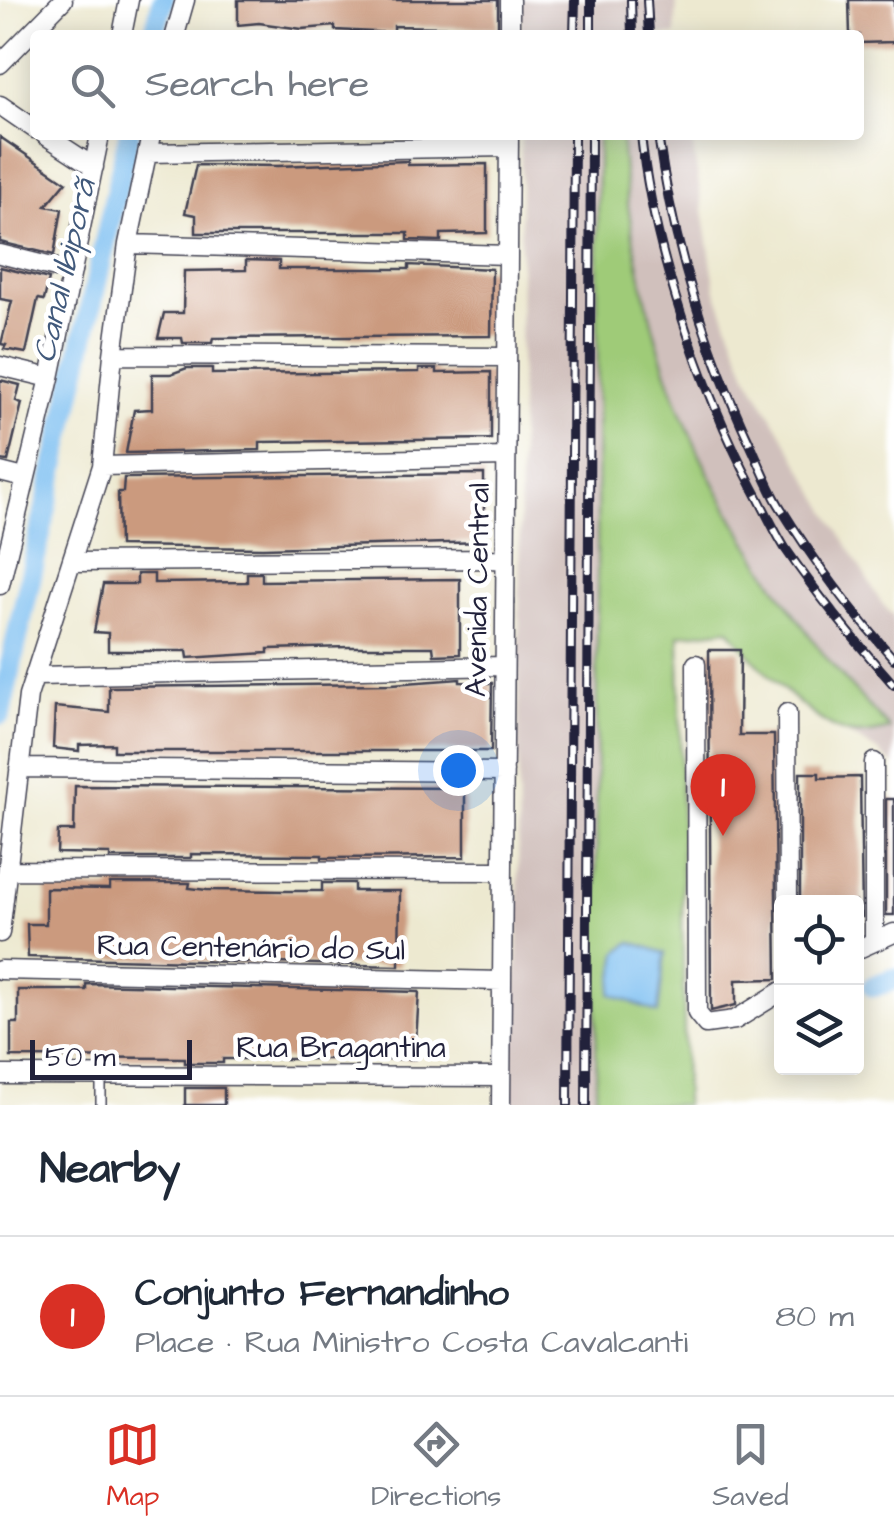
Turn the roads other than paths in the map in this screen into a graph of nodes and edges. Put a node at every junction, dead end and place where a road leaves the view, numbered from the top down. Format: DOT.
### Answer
graph roads {
  1 [pos="63,0"];
  2 [pos="129,0"];
  3 [pos="185,0"];
  4 [pos="510,0"];
  5 [pos="33,30"];
  6 [pos="123,30"];
  7 [pos="176,30"];
  8 [pos="510,30"];
  9 [pos="30,34"];
  10 [pos="0,64"];
  11 [pos="0,106"];
  12 [pos="30,125"];
  13 [pos="53,140"];
  14 [pos="99,140"];
  15 [pos="509,141"];
  16 [pos="149,144"];
  17 [pos="94,167"];
  18 [pos="128,244"];
  19 [pos="0,254"];
  20 [pos="508,254"];
  21 [pos="72,272"];
  22 [pos="113,355"];
  23 [pos="507,358"];
  24 [pos="0,366"];
  25 [pos="50,378"];
  26 [pos="506,457"];
  27 [pos="102,466"];
  28 [pos="0,472"];
  29 [pos="24,478"];
  30 [pos="506,559"];
  31 [pos="72,562"];
  32 [pos="1,577"];
  33 [pos="696,664"];
  34 [pos="504,666"];
  35 [pos="36,676"];
  36 [pos="786,713"];
  37 [pos="874,762"];
  38 [pos="19,768"];
  39 [pos="504,772"];
  40 [pos="8,870"];
  41 [pos="503,872"];
  42 [pos="788,895"];
  43 [pos="0,932"];
  44 [pos="894,933"];
  45 [pos="865,946"];
  46 [pos="0,970"];
  47 [pos="502,981"];
  48 [pos="774,996"];
  49 [pos="101,1074"];
  50 [pos="0,1075"];
  51 [pos="501,1077"];
  52 [pos="101,1105"];
  53 [pos="501,1105"];
  1 -- 5 [label="street"];
  2 -- 6 [label="street"];
  3 -- 7 [label="street"];
  4 -- 8 [label="street"];
  9 -- 10 [label="street"];
  11 -- 12 [label="street"];
  13 -- 17 [label="street"];
  14 -- 17 [label="street"];
  15 -- 16 [label="street"];
  15 -- 20 [label="street, Avenida Central"];
  16 -- 18 [label="street"];
  17 -- 21 [label="street"];
  18 -- 20 [label="street"];
  18 -- 22 [label="street"];
  19 -- 21 [label="street"];
  20 -- 23 [label="street, Avenida Central"];
  21 -- 25 [label="street"];
  22 -- 23 [label="street"];
  22 -- 27 [label="street"];
  23 -- 26 [label="street, Avenida Central"];
  24 -- 25 [label="street"];
  25 -- 29 [label="street"];
  26 -- 27 [label="street"];
  26 -- 30 [label="street, Avenida Central"];
  27 -- 31 [label="street"];
  28 -- 29 [label="street"];
  29 -- 32 [label="street"];
  30 -- 31 [label="street"];
  30 -- 34 [label="street, Avenida Central"];
  31 -- 35 [label="street"];
  33 -- 48 [label="street"];
  34 -- 35 [label="street"];
  34 -- 39 [label="street, Avenida Central"];
  35 -- 38 [label="street"];
  36 -- 42 [label="street"];
  37 -- 45 [label="street"];
  38 -- 39 [label="street"];
  38 -- 40 [label="street"];
  39 -- 41 [label="street, Avenida Central"];
  40 -- 41 [label="street"];
  40 -- 43 [label="street"];
  41 -- 47 [label="street, Avenida Central"];
  44 -- 45 [label="street"];
  46 -- 47 [label="street, Rua Centenário do Sul"];
  47 -- 51 [label="street, Avenida Central"];
  49 -- 50 [label="street, Rua Bragantina"];
  49 -- 51 [label="street, Rua Bragantina"];
  49 -- 52 [label="lane"];
  51 -- 53 [label="street, Avenida Central"];
}
